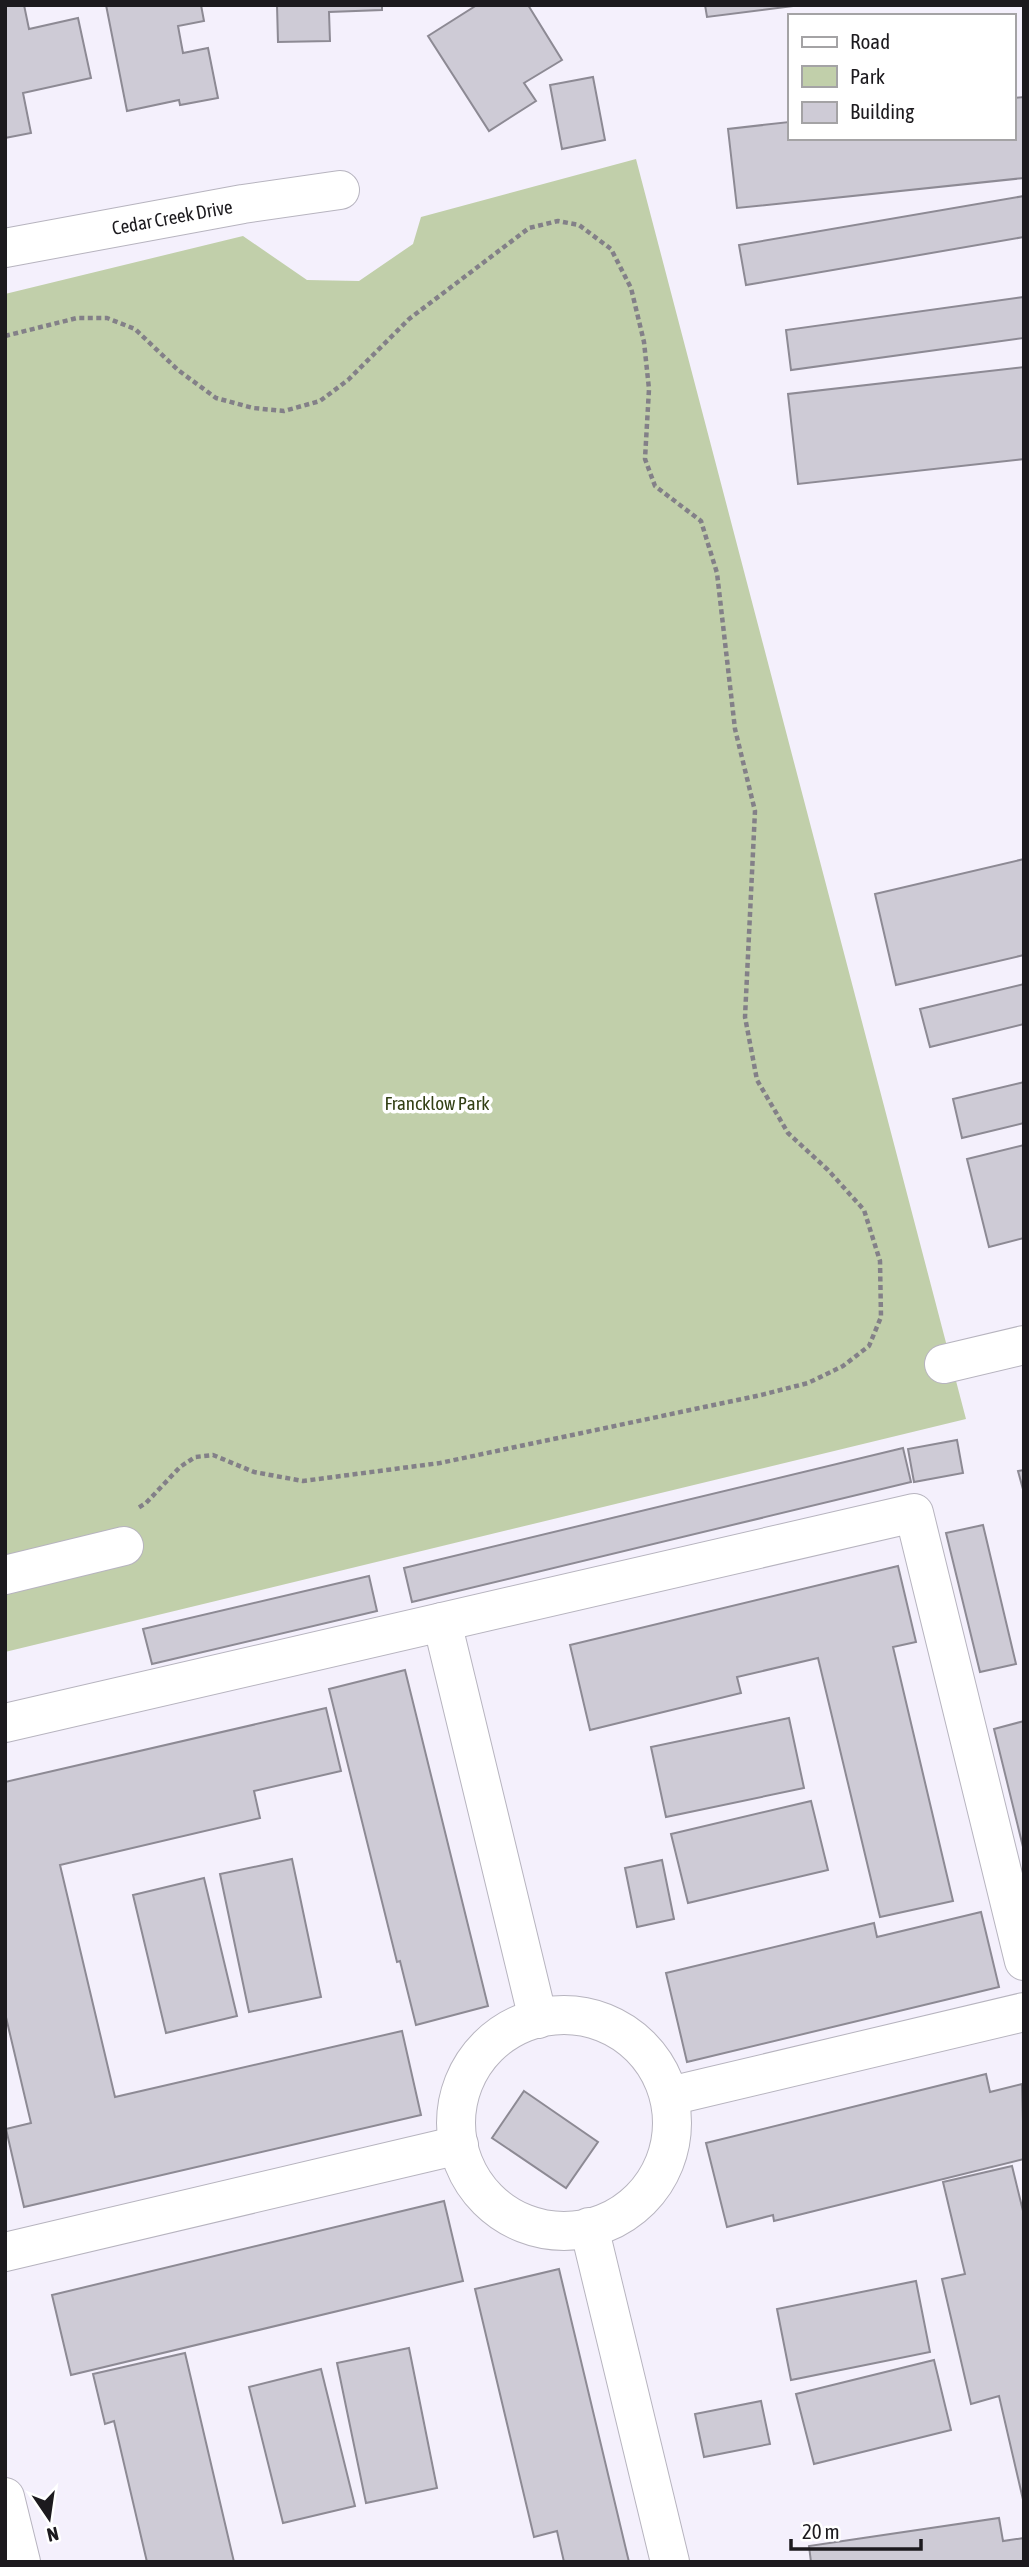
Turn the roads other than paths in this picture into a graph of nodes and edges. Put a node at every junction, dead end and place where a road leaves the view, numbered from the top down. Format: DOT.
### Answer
graph roads {
  1 [pos="340,190"];
  2 [pos="5,248"];
  3 [pos="1024,1345"];
  4 [pos="944,1364"];
  5 [pos="124,1546"];
  6 [pos="5,1574"];
  7 [pos="442,1622"];
  8 [pos="5,1723"];
  9 [pos="1024,1961"];
  10 [pos="1024,2012"];
  11 [pos="538,2019"];
  12 [pos="670,2096"];
  13 [pos="459,2145"];
  14 [pos="589,2227"];
  15 [pos="5,2252"];
  16 [pos="5,2497"];
  17 [pos="21,2562"];
  18 [pos="670,2562"];
  1 -- 2 [label="street, Cedar Creek Drive"];
  3 -- 4 [label="street"];
  5 -- 6 [label="street"];
  7 -- 8 [label="street"];
  7 -- 9 [label="street"];
  7 -- 11 [label="street"];
  10 -- 12 [label="street"];
  11 -- 12 [label="street"];
  11 -- 13 [label="street"];
  12 -- 14 [label="street"];
  13 -- 14 [label="street"];
  13 -- 15 [label="street"];
  14 -- 18 [label="street"];
  16 -- 17 [label="street"];
}
